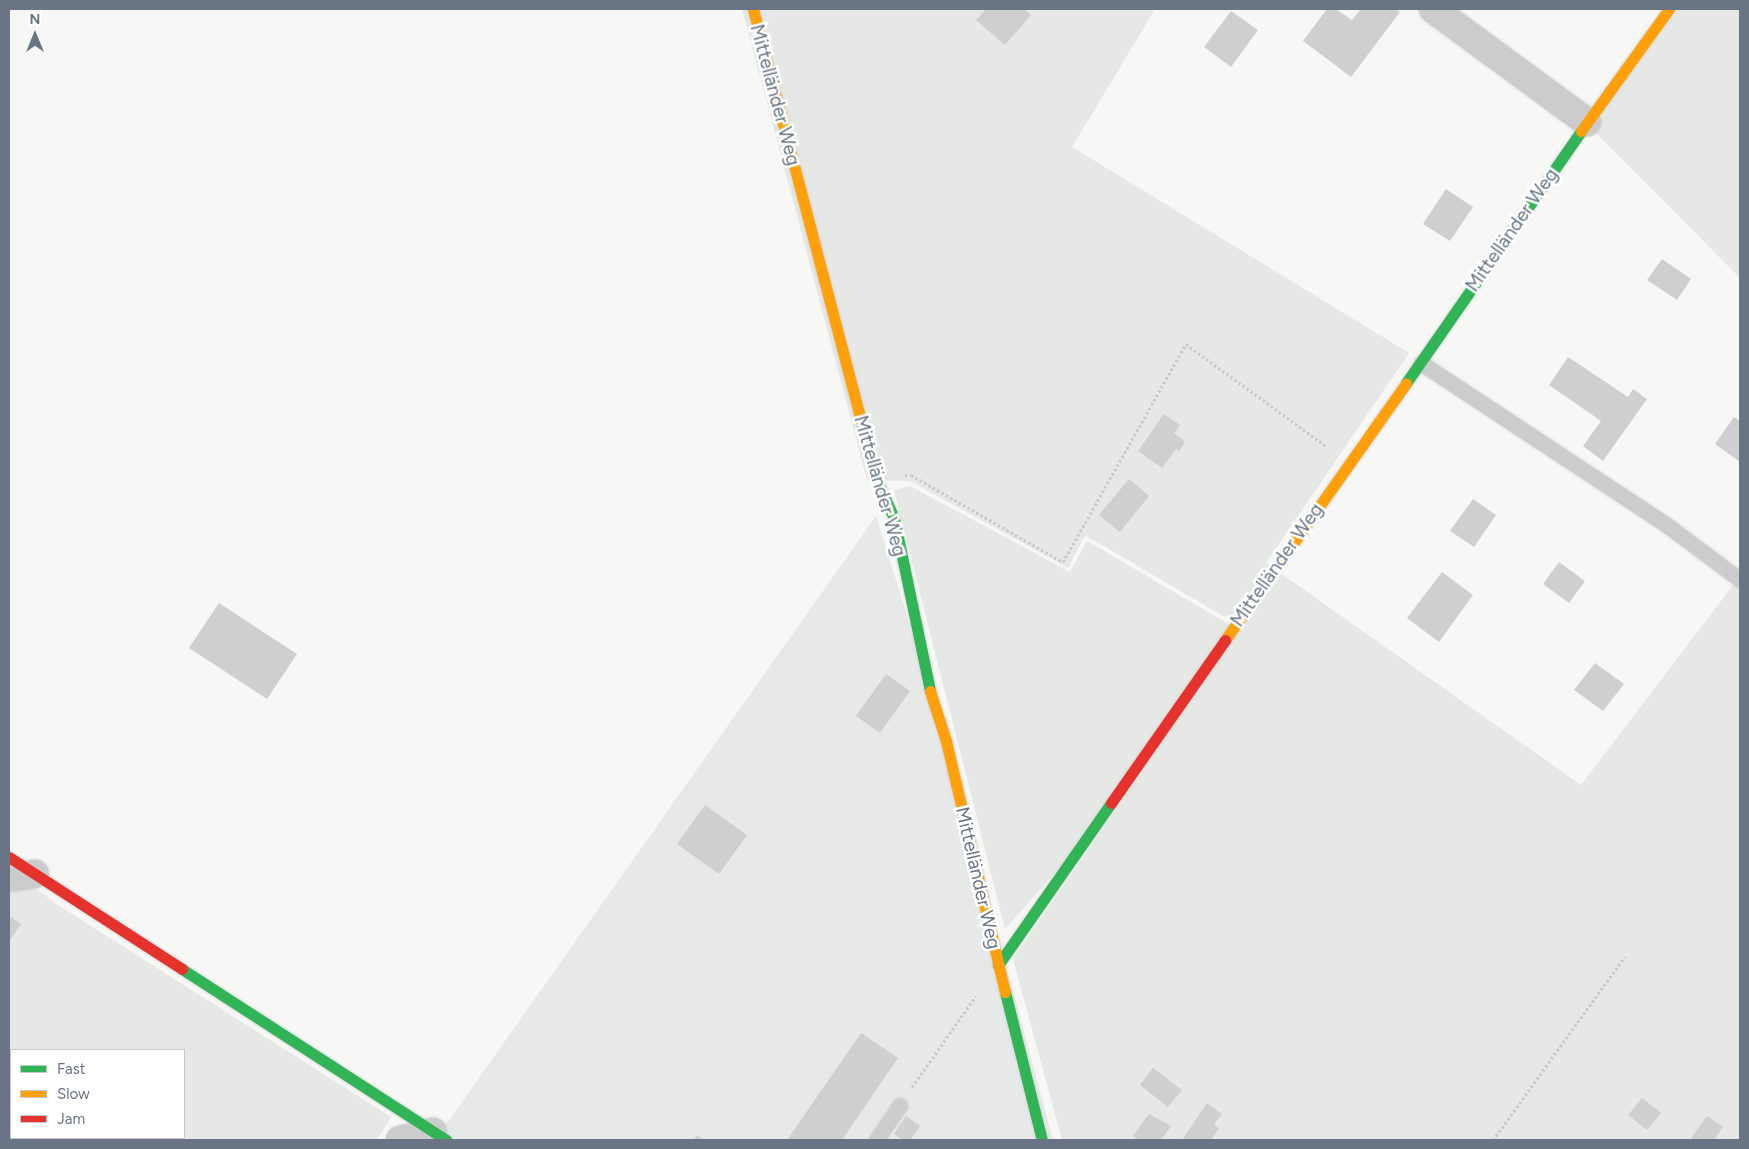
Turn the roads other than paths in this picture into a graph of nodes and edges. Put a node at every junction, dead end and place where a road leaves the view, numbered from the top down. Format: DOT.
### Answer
graph roads {
  1 [pos="753,9"];
  2 [pos="1433,9"];
  3 [pos="1669,9"];
  4 [pos="1586,122"];
  5 [pos="1421,363"];
  6 [pos="1739,579"];
  7 [pos="9,857"];
  8 [pos="22,876"];
  9 [pos="998,965"];
  10 [pos="900,1104"];
  11 [pos="440,1136"];
  12 [pos="400,1140"];
  13 [pos="876,1140"];
  14 [pos="1042,1140"];
  1 -- 9 [label="street, Mittelländer Weg"];
  2 -- 4 [label="street"];
  3 -- 4 [label="street, Mittelländer Weg"];
  4 -- 5 [label="street, Mittelländer Weg"];
  5 -- 6 [label="lane"];
  5 -- 9 [label="street, Mittelländer Weg"];
  7 -- 8 [label="street"];
  8 -- 11 [label="street"];
  9 -- 14 [label="street, Mittelländer Weg"];
  10 -- 13 [label="lane"];
  11 -- 12 [label="street"];
}
